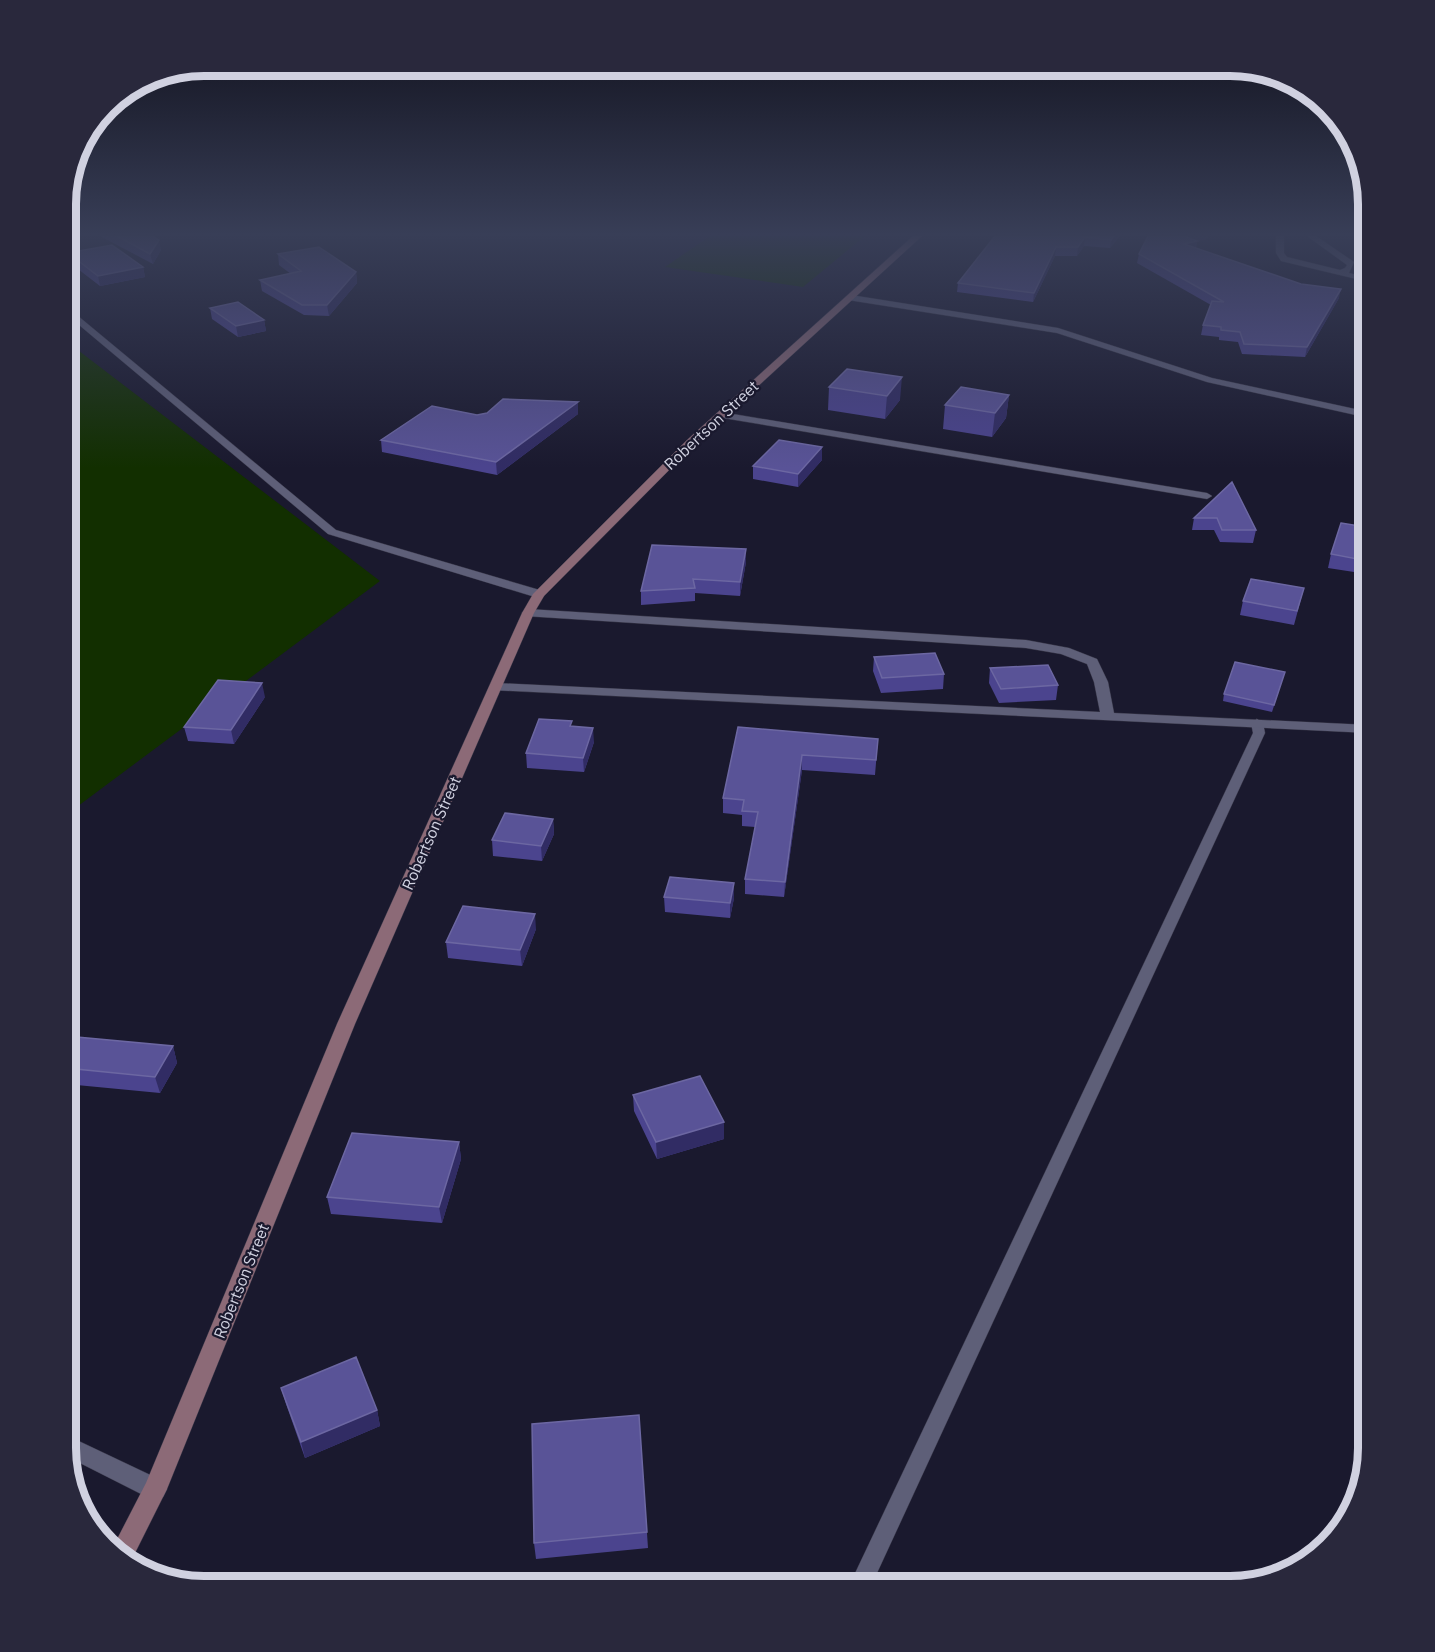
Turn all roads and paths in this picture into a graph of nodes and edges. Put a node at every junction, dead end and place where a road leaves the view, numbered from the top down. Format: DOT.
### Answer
graph roads {
  1 [pos="834,313"];
  2 [pos="946,313"];
  3 [pos="77,318"];
  4 [pos="1358,413"];
  5 [pos="721,415"];
  6 [pos="1207,496"];
  7 [pos="539,594"];
  8 [pos="528,613"];
  9 [pos="496,687"];
  10 [pos="1108,716"];
  11 [pos="1257,723"];
  12 [pos="1358,728"];
  13 [pos="76,1450"];
  14 [pos="155,1489"];
  15 [pos="125,1548"];
  16 [pos="865,1576"];
  1 -- 5 [label="street, Robertson Street"];
  2 -- 4 [label="street"];
  3 -- 7 [label="street"];
  5 -- 6 [label="street"];
  5 -- 7 [label="street, Robertson Street"];
  7 -- 8 [label="street, Robertson Street"];
  8 -- 9 [label="street, Robertson Street"];
  8 -- 10 [label="street"];
  9 -- 10 [label="street"];
  9 -- 14 [label="street, Robertson Street"];
  10 -- 11 [label="street"];
  11 -- 12 [label="street"];
  11 -- 16 [label="lane"];
  13 -- 14 [label="street"];
  14 -- 15 [label="street, Robertson Street"];
}
